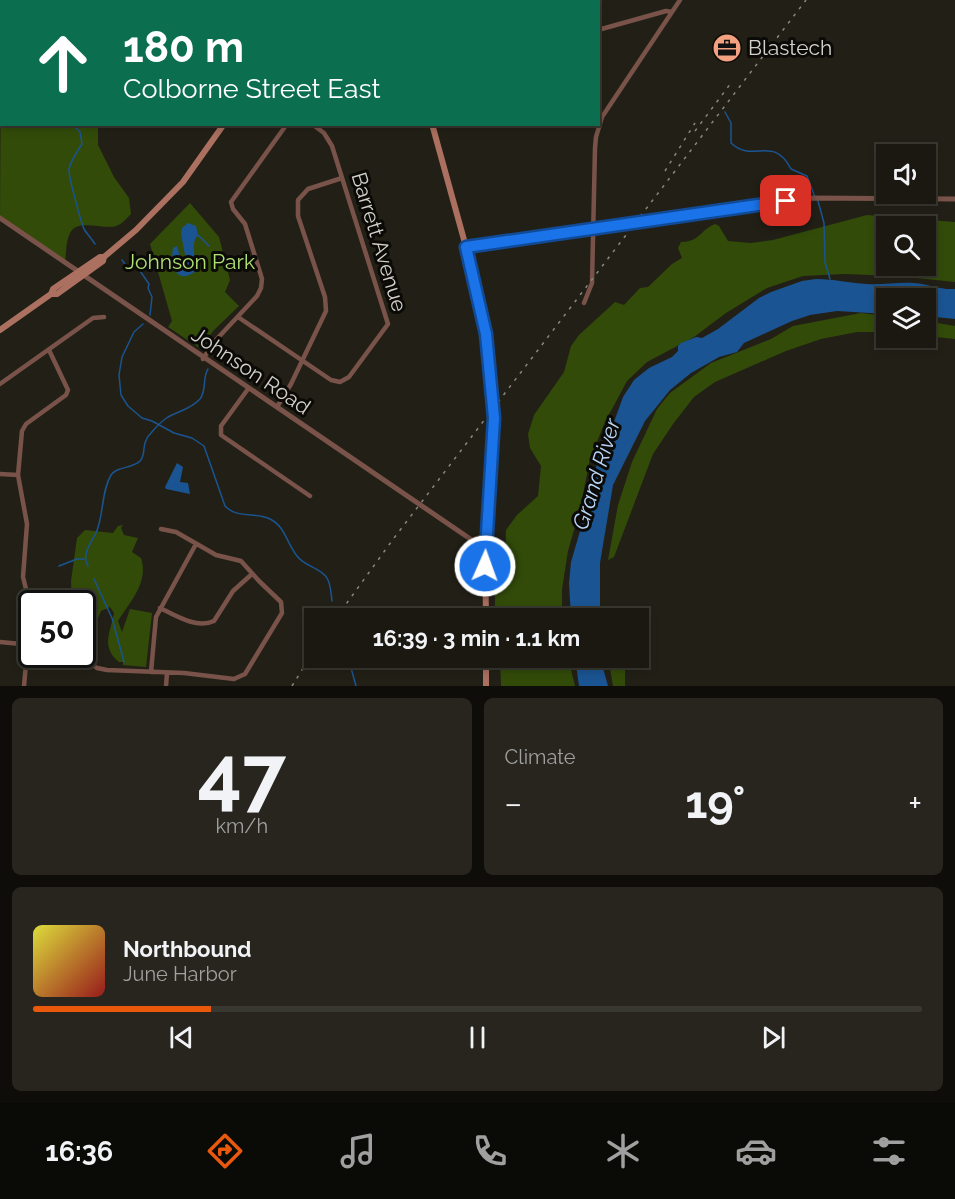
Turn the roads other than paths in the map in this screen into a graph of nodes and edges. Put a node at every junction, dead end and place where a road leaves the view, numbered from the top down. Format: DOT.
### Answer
graph roads {
  1 [pos="680,0"];
  2 [pos="672,12"];
  3 [pos="600,29"];
  4 [pos="600,123"];
  5 [pos="223,126"];
  6 [pos="286,126"];
  7 [pos="315,126"];
  8 [pos="433,126"];
  9 [pos="599,126"];
  10 [pos="342,178"];
  11 [pos="955,199"];
  12 [pos="0,218"];
  13 [pos="594,228"];
  14 [pos="466,247"];
  15 [pos="80,274"];
  16 [pos="584,303"];
  17 [pos="104,317"];
  18 [pos="238,317"];
  19 [pos="0,330"];
  20 [pos="49,350"];
  21 [pos="203,358"];
  22 [pos="302,360"];
  23 [pos="0,384"];
  24 [pos="248,389"];
  25 [pos="277,407"];
  26 [pos="0,474"];
  27 [pos="18,476"];
  28 [pos="310,496"];
  29 [pos="161,529"];
  30 [pos="196,544"];
  31 [pos="485,549"];
  32 [pos="252,574"];
  33 [pos="26,590"];
  34 [pos="160,608"];
  35 [pos="486,608"];
  36 [pos="0,642"];
  37 [pos="18,644"];
  38 [pos="96,666"];
  39 [pos="27,668"];
  40 [pos="486,668"];
  41 [pos="151,672"];
  42 [pos="167,673"];
  43 [pos="24,686"];
  44 [pos="166,686"];
  45 [pos="486,686"];
  1 -- 2 [label="street"];
  2 -- 3 [label="street"];
  2 -- 4 [label="street"];
  5 -- 15 [label="main road"];
  6 -- 18 [label="street"];
  7 -- 10 [label="street, Barrett Avenue"];
  8 -- 14 [label="main road"];
  9 -- 13 [label="street"];
  10 -- 22 [label="street"];
  10 -- 22 [label="street, Barrett Avenue"];
  11 -- 13 [label="street"];
  12 -- 15 [label="street, Johnson Road"];
  13 -- 14 [label="street"];
  13 -- 16 [label="street"];
  14 -- 31 [label="main road"];
  15 -- 19 [label="main road"];
  15 -- 21 [label="street, Johnson Road"];
  17 -- 20 [label="street"];
  18 -- 21 [label="street"];
  18 -- 22 [label="street, Barrett Avenue"];
  20 -- 23 [label="street"];
  20 -- 27 [label="street"];
  21 -- 24 [label="street, Johnson Road"];
  22 -- 25 [label="street"];
  24 -- 25 [label="street, Johnson Road"];
  24 -- 28 [label="street"];
  25 -- 31 [label="street, Johnson Road"];
  26 -- 27 [label="street"];
  27 -- 33 [label="street"];
  29 -- 30 [label="street"];
  30 -- 32 [label="street"];
  30 -- 34 [label="street"];
  31 -- 35 [label="main road"];
  32 -- 34 [label="street"];
  32 -- 42 [label="street"];
  34 -- 41 [label="street"];
  36 -- 37 [label="street"];
  38 -- 41 [label="street"];
  39 -- 43 [label="street"];
  40 -- 45 [label="main road"];
  41 -- 42 [label="street"];
  42 -- 44 [label="street"];
}
